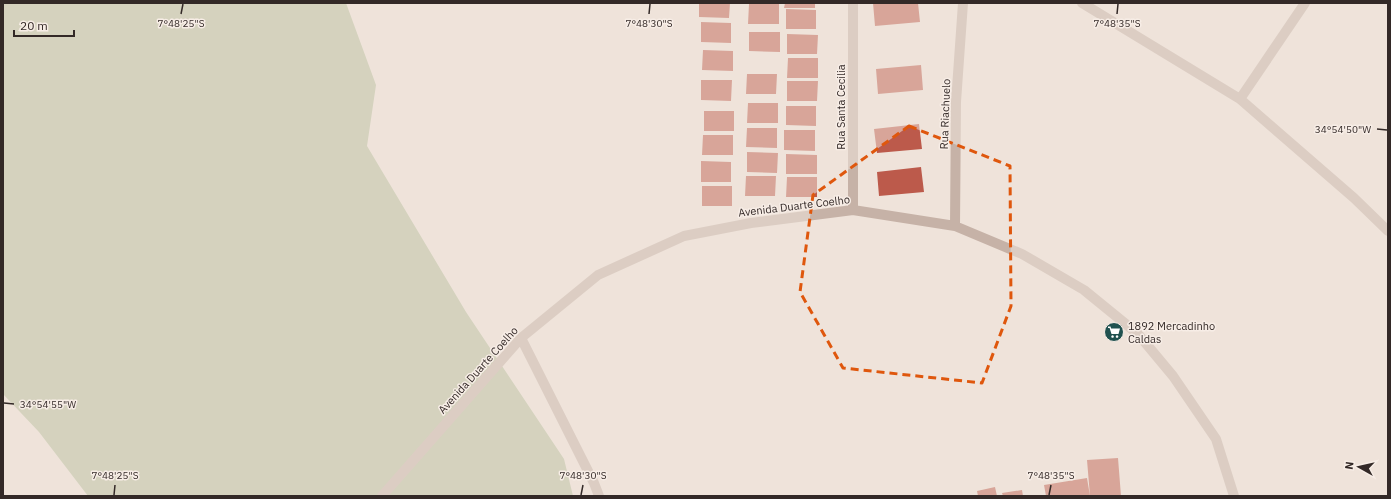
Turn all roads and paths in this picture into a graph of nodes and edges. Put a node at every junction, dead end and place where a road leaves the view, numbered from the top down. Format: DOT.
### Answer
graph roads {
  1 [pos="853,3"];
  2 [pos="963,3"];
  3 [pos="1082,3"];
  4 [pos="1305,3"];
  5 [pos="1240,99"];
  6 [pos="853,210"];
  7 [pos="955,226"];
  8 [pos="1388,231"];
  9 [pos="521,338"];
  10 [pos="382,496"];
  11 [pos="599,496"];
  12 [pos="1234,496"];
  1 -- 6 [label="street, Rua Santa Cecilia"];
  2 -- 7 [label="street, Rua Riachuelo"];
  3 -- 5 [label="street"];
  4 -- 5 [label="street"];
  5 -- 8 [label="street"];
  6 -- 7 [label="street, Avenida Duarte Coelho"];
  6 -- 9 [label="street, Avenida Duarte Coelho"];
  7 -- 12 [label="street, Avenida Duarte Coelho"];
  9 -- 10 [label="street, Avenida Duarte Coelho"];
  9 -- 11 [label="street"];
}
